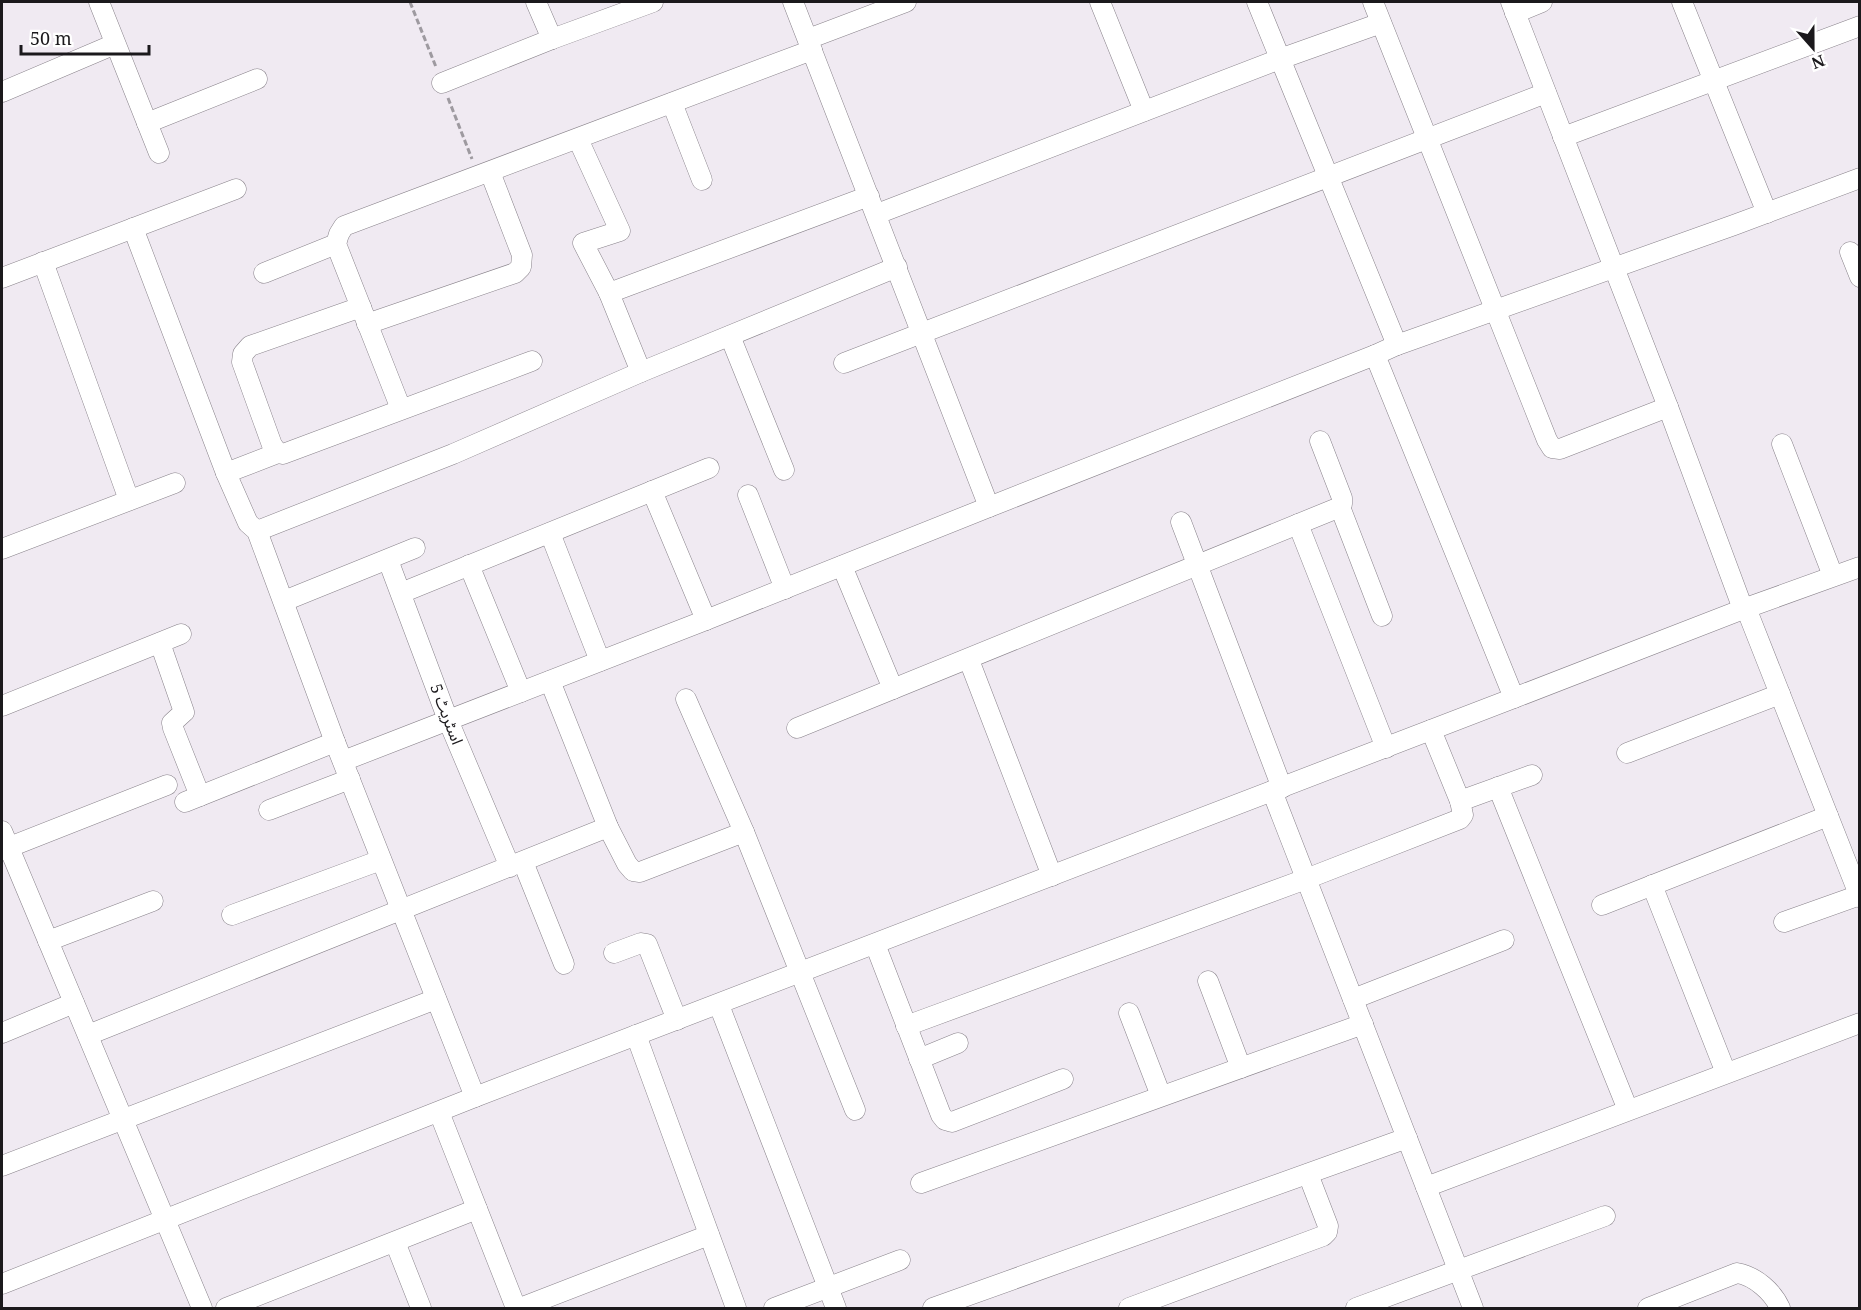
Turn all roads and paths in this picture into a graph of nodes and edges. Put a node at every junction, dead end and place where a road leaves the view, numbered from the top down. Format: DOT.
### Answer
graph roads {
  1 [pos="99,2"];
  2 [pos="536,2"];
  3 [pos="653,2"];
  4 [pos="793,2"];
  5 [pos="906,2"];
  6 [pos="1100,2"];
  7 [pos="1257,2"];
  8 [pos="1373,2"];
  9 [pos="1542,2"];
  10 [pos="1682,2"];
  11 [pos="1513,7"];
  12 [pos="1381,23"];
  13 [pos="1860,26"];
  14 [pos="552,39"];
  15 [pos="115,44"];
  16 [pos="810,44"];
  17 [pos="1280,59"];
  18 [pos="257,79"];
  19 [pos="1713,80"];
  20 [pos="442,83"];
  21 [pos="2,92"];
  22 [pos="1546,93"];
  23 [pos="672,103"];
  24 [pos="1144,111"];
  25 [pos="147,123"];
  26 [pos="1563,137"];
  27 [pos="578,139"];
  28 [pos="1427,139"];
  29 [pos="159,153"];
  30 [pos="490,172"];
  31 [pos="1328,178"];
  32 [pos="1860,178"];
  33 [pos="702,180"];
  34 [pos="236,189"];
  35 [pos="869,196"];
  36 [pos="1767,213"];
  37 [pos="877,214"];
  38 [pos="133,228"];
  39 [pos="336,244"];
  40 [pos="1850,252"];
  41 [pos="43,262"];
  42 [pos="897,267"];
  43 [pos="1614,269"];
  44 [pos="264,273"];
  45 [pos="1860,277"];
  46 [pos="2,278"];
  47 [pos="609,293"];
  48 [pos="1495,309"];
  49 [pos="364,315"];
  50 [pos="922,332"];
  51 [pos="730,336"];
  52 [pos="1397,345"];
  53 [pos="1375,355"];
  54 [pos="532,361"];
  55 [pos="844,363"];
  56 [pos="641,372"];
  57 [pos="1668,407"];
  58 [pos="401,409"];
  59 [pos="1320,441"];
  60 [pos="1782,444"];
  61 [pos="278,453"];
  62 [pos="710,468"];
  63 [pos="784,470"];
  64 [pos="226,473"];
  65 [pos="175,483"];
  66 [pos="652,491"];
  67 [pos="748,495"];
  68 [pos="129,500"];
  69 [pos="989,507"];
  70 [pos="1340,507"];
  71 [pos="1181,522"];
  72 [pos="1298,524"];
  73 [pos="257,531"];
  74 [pos="550,532"];
  75 [pos="415,548"];
  76 [pos="2,549"];
  77 [pos="388,560"];
  78 [pos="1196,564"];
  79 [pos="469,565"];
  80 [pos="842,566"];
  81 [pos="1860,567"];
  82 [pos="1833,576"];
  83 [pos="785,589"];
  84 [pos="401,593"];
  85 [pos="284,601"];
  86 [pos="1745,608"];
  87 [pos="1382,616"];
  88 [pos="706,620"];
  89 [pos="182,634"];
  90 [pos="160,643"];
  91 [pos="969,660"];
  92 [pos="600,661"];
  93 [pos="550,681"];
  94 [pos="893,689"];
  95 [pos="521,692"];
  96 [pos="1780,694"];
  97 [pos="1514,698"];
  98 [pos="686,699"];
  99 [pos="2,706"];
  100 [pos="448,720"];
  101 [pos="797,728"];
  102 [pos="1431,730"];
  103 [pos="335,742"];
  104 [pos="1386,747"];
  105 [pos="1627,753"];
  106 [pos="343,761"];
  107 [pos="1532,775"];
  108 [pos="350,779"];
  109 [pos="168,785"];
  110 [pos="1498,787"];
  111 [pos="1277,790"];
  112 [pos="1460,801"];
  113 [pos="269,810"];
  114 [pos="1828,816"];
  115 [pos="608,827"];
  116 [pos="744,832"];
  117 [pos="4,843"];
  118 [pos="381,860"];
  119 [pos="517,865"];
  120 [pos="1052,876"];
  121 [pos="1306,879"];
  122 [pos="1652,885"];
  123 [pos="1859,896"];
  124 [pos="153,901"];
  125 [pos="1602,905"];
  126 [pos="402,911"];
  127 [pos="232,915"];
  128 [pos="1784,922"];
  129 [pos="1504,940"];
  130 [pos="48,941"];
  131 [pos="875,944"];
  132 [pos="614,953"];
  133 [pos="564,964"];
  134 [pos="801,973"];
  135 [pos="1208,981"];
  136 [pos="436,999"];
  137 [pos="1353,999"];
  138 [pos="74,1003"];
  139 [pos="719,1005"];
  140 [pos="1129,1013"];
  141 [pos="677,1020"];
  142 [pos="1860,1023"];
  143 [pos="1363,1024"];
  144 [pos="906,1026"];
  145 [pos="2,1033"];
  146 [pos="88,1035"];
  147 [pos="636,1035"];
  148 [pos="957,1044"];
  149 [pos="919,1059"];
  150 [pos="1242,1068"];
  151 [pos="1726,1073"];
  152 [pos="1063,1078"];
  153 [pos="1161,1096"];
  154 [pos="475,1097"];
  155 [pos="855,1110"];
  156 [pos="1628,1110"];
  157 [pos="438,1112"];
  158 [pos="123,1119"];
  159 [pos="1407,1138"];
  160 [pos="2,1167"];
  161 [pos="1308,1174"];
  162 [pos="921,1183"];
  163 [pos="1426,1187"];
  164 [pos="477,1209"];
  165 [pos="1605,1216"];
  166 [pos="166,1219"];
  167 [pos="709,1235"];
  168 [pos="395,1242"];
  169 [pos="900,1260"];
  170 [pos="1458,1271"];
  171 [pos="2,1284"];
  172 [pos="828,1289"];
  173 [pos="202,1308"];
  174 [pos="226,1308"];
  175 [pos="421,1308"];
  176 [pos="518,1308"];
  177 [pos="736,1308"];
  178 [pos="774,1308"];
  179 [pos="836,1308"];
  180 [pos="933,1308"];
  181 [pos="1129,1308"];
  182 [pos="1356,1308"];
  183 [pos="1473,1308"];
  184 [pos="1648,1308"];
  185 [pos="1780,1308"];
  1 -- 15 [label="street"];
  2 -- 14 [label="street"];
  3 -- 14 [label="street"];
  4 -- 16 [label="street"];
  5 -- 16 [label="street"];
  6 -- 24 [label="street"];
  7 -- 17 [label="street"];
  8 -- 12 [label="street"];
  9 -- 11 [label="street"];
  10 -- 19 [label="street"];
  11 -- 22 [label="street"];
  12 -- 17 [label="street"];
  12 -- 28 [label="street"];
  13 -- 19 [label="street"];
  14 -- 20 [label="street"];
  15 -- 21 [label="street"];
  15 -- 25 [label="street"];
  16 -- 23 [label="street"];
  16 -- 35 [label="street"];
  17 -- 24 [label="street"];
  17 -- 31 [label="street"];
  18 -- 25 [label="street"];
  19 -- 26 [label="street"];
  19 -- 36 [label="street"];
  22 -- 26 [label="street"];
  22 -- 28 [label="street"];
  23 -- 27 [label="street"];
  23 -- 33 [label="street"];
  24 -- 37 [label="street"];
  25 -- 29 [label="street"];
  26 -- 43 [label="street"];
  27 -- 30 [label="street"];
  27 -- 47 [label="street"];
  28 -- 31 [label="street"];
  28 -- 48 [label="street"];
  30 -- 39 [label="street"];
  30 -- 49 [label="street"];
  31 -- 50 [label="street"];
  31 -- 52 [label="street"];
  32 -- 36 [label="street"];
  34 -- 38 [label="street"];
  35 -- 37 [label="street"];
  35 -- 47 [label="street"];
  36 -- 43 [label="street"];
  37 -- 42 [label="street"];
  38 -- 41 [label="street"];
  38 -- 64 [label="street"];
  39 -- 44 [label="street"];
  39 -- 49 [label="street"];
  40 -- 45 [label="street"];
  41 -- 46 [label="street"];
  41 -- 68 [label="street"];
  42 -- 50 [label="street"];
  42 -- 51 [label="street"];
  43 -- 48 [label="street"];
  43 -- 57 [label="street"];
  47 -- 56 [label="street"];
  48 -- 52 [label="street"];
  48 -- 57 [label="street"];
  49 -- 58 [label="street"];
  49 -- 61 [label="street"];
  50 -- 55 [label="street"];
  50 -- 69 [label="street"];
  51 -- 56 [label="street"];
  51 -- 63 [label="street"];
  52 -- 53 [label="street"];
  53 -- 69 [label="street"];
  53 -- 97 [label="street"];
  54 -- 58 [label="street"];
  56 -- 73 [label="street"];
  57 -- 86 [label="street"];
  58 -- 61 [label="street"];
  59 -- 70 [label="street"];
  60 -- 82 [label="street"];
  61 -- 64 [label="street"];
  62 -- 66 [label="street"];
  64 -- 73 [label="street"];
  65 -- 68 [label="street"];
  66 -- 74 [label="street"];
  66 -- 88 [label="street"];
  67 -- 83 [label="street"];
  68 -- 76 [label="street"];
  69 -- 80 [label="street"];
  70 -- 72 [label="street"];
  70 -- 87 [label="street"];
  71 -- 78 [label="street"];
  72 -- 78 [label="street"];
  72 -- 104 [label="street"];
  73 -- 85 [label="street"];
  74 -- 79 [label="street"];
  74 -- 92 [label="street"];
  75 -- 77 [label="street"];
  77 -- 84 [label="street, اسٹریٹ 5"];
  77 -- 85 [label="street"];
  78 -- 91 [label="street"];
  78 -- 111 [label="street"];
  79 -- 84 [label="street"];
  79 -- 95 [label="street"];
  80 -- 83 [label="street"];
  80 -- 94 [label="street"];
  81 -- 82 [label="street"];
  82 -- 86 [label="street"];
  83 -- 88 [label="street"];
  84 -- 100 [label="street, اسٹریٹ 5"];
  85 -- 103 [label="street"];
  86 -- 96 [label="street"];
  86 -- 97 [label="street"];
  88 -- 92 [label="street"];
  89 -- 90 [label="street"];
  90 -- 99 [label="street"];
  90 -- 103 [label="street"];
  91 -- 94 [label="street"];
  91 -- 120 [label="street"];
  92 -- 93 [label="street"];
  93 -- 95 [label="street"];
  93 -- 115 [label="street"];
  94 -- 101 [label="street"];
  95 -- 100 [label="street"];
  96 -- 105 [label="street"];
  96 -- 114 [label="street"];
  97 -- 102 [label="street"];
  98 -- 116 [label="street"];
  100 -- 106 [label="street"];
  100 -- 119 [label="street, اسٹریٹ 5"];
  102 -- 104 [label="street"];
  102 -- 112 [label="street"];
  103 -- 106 [label="street"];
  104 -- 111 [label="street"];
  106 -- 108 [label="street"];
  107 -- 110 [label="street"];
  108 -- 113 [label="street"];
  108 -- 118 [label="street"];
  109 -- 117 [label="street"];
  110 -- 112 [label="street"];
  110 -- 156 [label="street"];
  111 -- 120 [label="street"];
  111 -- 121 [label="street"];
  112 -- 121 [label="street"];
  114 -- 122 [label="street"];
  114 -- 123 [label="street"];
  115 -- 116 [label="street"];
  115 -- 119 [label="street"];
  116 -- 134 [label="street"];
  117 -- 130 [label="street"];
  118 -- 126 [label="street"];
  118 -- 127 [label="street"];
  119 -- 126 [label="street"];
  119 -- 133 [label="street, اسٹریٹ 5"];
  120 -- 131 [label="street"];
  121 -- 137 [label="street"];
  121 -- 144 [label="street"];
  122 -- 125 [label="street"];
  122 -- 151 [label="street"];
  123 -- 128 [label="street"];
  124 -- 130 [label="street"];
  126 -- 136 [label="street"];
  126 -- 146 [label="street"];
  129 -- 137 [label="street"];
  130 -- 138 [label="street"];
  131 -- 134 [label="street"];
  131 -- 144 [label="street"];
  132 -- 141 [label="street"];
  134 -- 139 [label="street"];
  134 -- 155 [label="street"];
  135 -- 150 [label="street"];
  136 -- 154 [label="street"];
  136 -- 158 [label="street"];
  137 -- 143 [label="street"];
  138 -- 145 [label="street"];
  138 -- 146 [label="street"];
  139 -- 141 [label="street"];
  139 -- 172 [label="street"];
  140 -- 153 [label="street"];
  141 -- 147 [label="street"];
  142 -- 151 [label="street"];
  143 -- 150 [label="street"];
  143 -- 159 [label="street"];
  144 -- 149 [label="street"];
  146 -- 158 [label="street"];
  147 -- 154 [label="street"];
  147 -- 167 [label="street"];
  148 -- 149 [label="street"];
  149 -- 152 [label="street"];
  150 -- 153 [label="street"];
  151 -- 156 [label="street"];
  153 -- 162 [label="street"];
  154 -- 157 [label="street"];
  156 -- 163 [label="street"];
  157 -- 164 [label="street"];
  157 -- 166 [label="street"];
  158 -- 160 [label="street"];
  158 -- 166 [label="street"];
  159 -- 161 [label="street"];
  159 -- 163 [label="street"];
  161 -- 180 [label="street"];
  161 -- 181 [label="street"];
  163 -- 170 [label="street"];
  164 -- 168 [label="street"];
  164 -- 176 [label="street"];
  165 -- 170 [label="street"];
  166 -- 171 [label="street"];
  166 -- 173 [label="street"];
  167 -- 176 [label="street"];
  167 -- 177 [label="street"];
  168 -- 174 [label="street"];
  168 -- 175 [label="street"];
  169 -- 172 [label="street"];
  170 -- 182 [label="street"];
  170 -- 183 [label="street"];
  172 -- 178 [label="street"];
  172 -- 179 [label="street"];
  184 -- 185 [label="street"];
}
